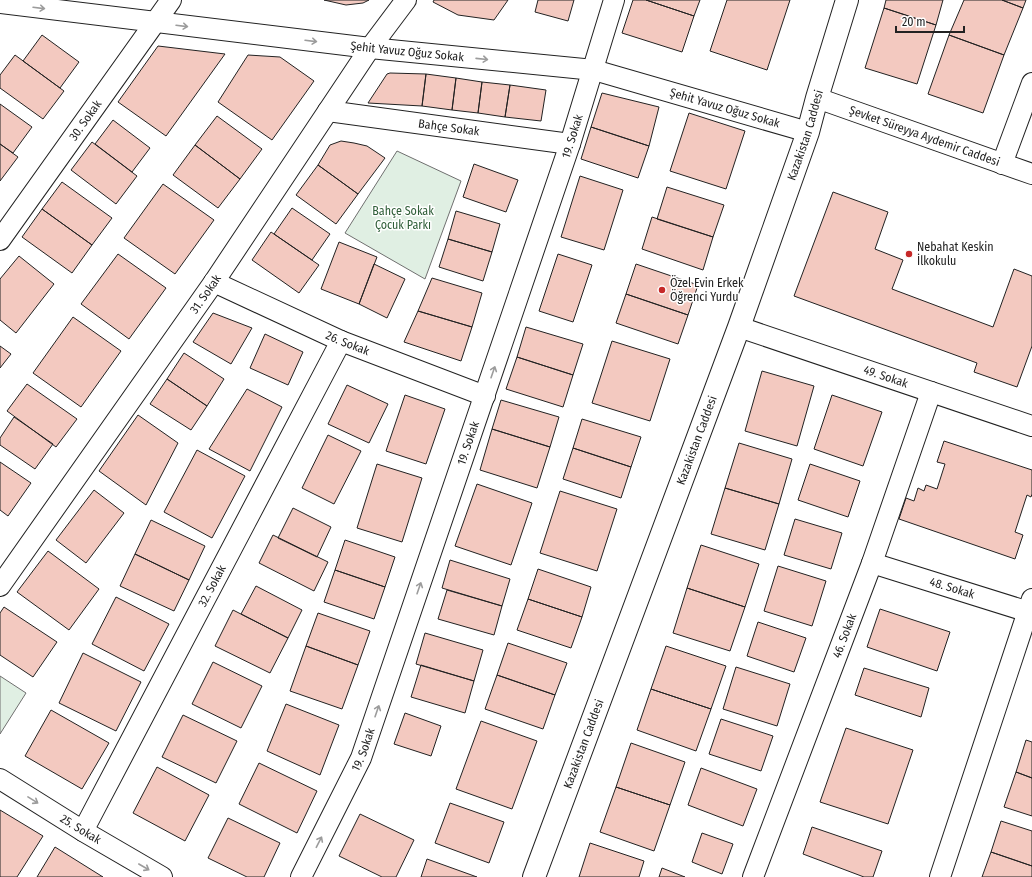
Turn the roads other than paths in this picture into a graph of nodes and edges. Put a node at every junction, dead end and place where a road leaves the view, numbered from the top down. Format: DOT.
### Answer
graph roads {
  1 [pos="171,0"];
  2 [pos="406,0"];
  3 [pos="614,0"];
  4 [pos="847,0"];
  5 [pos="0,3"];
  6 [pos="155,23"];
  7 [pos="370,48"];
  8 [pos="594,70"];
  9 [pos="1032,83"];
  10 [pos="817,98"];
  11 [pos="328,111"];
  12 [pos="808,132"];
  13 [pos="570,144"];
  14 [pos="1002,164"];
  15 [pos="1032,174"];
  16 [pos="0,240"];
  17 [pos="214,282"];
  18 [pos="740,326"];
  19 [pos="341,341"];
  20 [pos="931,392"];
  21 [pos="485,396"];
  22 [pos="1032,426"];
  23 [pos="872,563"];
  24 [pos="0,586"];
  25 [pos="1031,608"];
  26 [pos="0,779"];
  27 [pos="83,831"];
  28 [pos="162,877"];
  29 [pos="301,877"];
  30 [pos="534,877"];
  31 [pos="753,877"];
  32 [pos="940,877"];
  1 -- 6 [label="street, 30. Sokak"];
  2 -- 7 [label="street, 31. Sokak"];
  3 -- 8 [label="street, 19. Sokak"];
  4 -- 10 [label="main road, Kazakistan Caddesi"];
  5 -- 6 [label="street, Şehit Yavuz Oğuz Sokak, one-way"];
  6 -- 7 [label="street, Şehit Yavuz Oğuz Sokak, one-way"];
  6 -- 16 [label="street, 30. Sokak"];
  7 -- 8 [label="street, Şehit Yavuz Oğuz Sokak, one-way"];
  7 -- 11 [label="street, 31. Sokak"];
  8 -- 12 [label="street, Şehit Yavuz Oğuz Sokak"];
  8 -- 13 [label="street, 19. Sokak"];
  9 -- 14 [label="street"];
  10 -- 12 [label="main road, Kazakistan Caddesi"];
  10 -- 14 [label="street, Şevket Süreyya Aydemir Caddesi"];
  11 -- 13 [label="street, Bahçe Sokak"];
  11 -- 17 [label="street, 31. Sokak"];
  12 -- 18 [label="main road, Kazakistan Caddesi"];
  21 -- 13 [label="street, 19. Sokak, one-way"];
  14 -- 15 [label="street, Şevket Süreyya Aydemir Caddesi"];
  17 -- 19 [label="street, 26. Sokak"];
  17 -- 24 [label="street, 31. Sokak"];
  18 -- 20 [label="street, 49. Sokak"];
  18 -- 30 [label="main road, Kazakistan Caddesi"];
  19 -- 21 [label="street, 26. Sokak"];
  19 -- 27 [label="street, 32. Sokak"];
  20 -- 22 [label="street, 49. Sokak"];
  20 -- 23 [label="street, 46. Sokak"];
  29 -- 21 [label="street, 19. Sokak, one-way"];
  23 -- 25 [label="street, 48. Sokak"];
  23 -- 31 [label="street, 46. Sokak"];
  25 -- 32 [label="street"];
  26 -- 27 [label="street, 25. Sokak, one-way"];
  27 -- 28 [label="street, 25. Sokak, one-way"];
}
